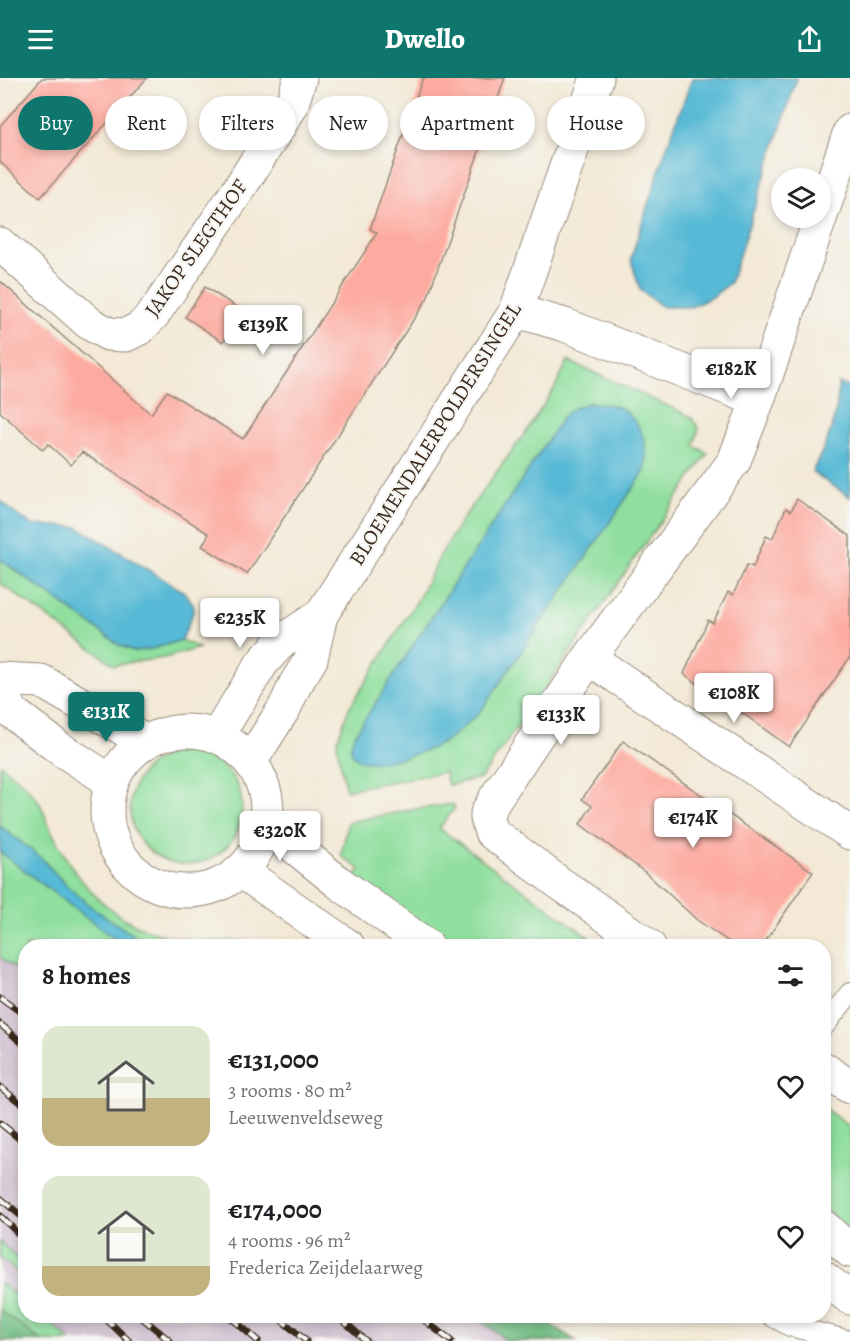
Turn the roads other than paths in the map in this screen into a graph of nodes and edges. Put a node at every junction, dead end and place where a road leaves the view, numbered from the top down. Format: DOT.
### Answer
graph roads {
  1 [pos="300,78"];
  2 [pos="597,78"];
  3 [pos="850,131"];
  4 [pos="0,244"];
  5 [pos="516,311"];
  6 [pos="758,400"];
  7 [pos="321,615"];
  8 [pos="589,658"];
  9 [pos="0,679"];
  10 [pos="0,688"];
  11 [pos="217,736"];
  12 [pos="146,742"];
  13 [pos="250,762"];
  14 [pos="112,782"];
  15 [pos="266,824"];
  16 [pos="850,833"];
  17 [pos="241,871"];
  18 [pos="338,939"];
  19 [pos="417,939"];
  20 [pos="639,939"];
  21 [pos="850,993"];
  22 [pos="831,1017"];
  23 [pos="831,1074"];
  24 [pos="850,1087"];
  25 [pos="831,1233"];
  26 [pos="850,1251"];
  27 [pos="831,1283"];
  28 [pos="850,1298"];
  29 [pos="785,1323"];
  30 [pos="850,1341"];
  1 -- 4 [label="street, JAKOP SLEGTHOF"];
  2 -- 5 [label="street, BLOEMENDALERPOLDERSINGEL"];
  3 -- 6 [label="street"];
  5 -- 6 [label="street"];
  5 -- 7 [label="street, BLOEMENDALERPOLDERSINGEL"];
  6 -- 8 [label="street"];
  7 -- 11 [label="street, BLOEMENDALERPOLDERSINGEL"];
  7 -- 13 [label="street, BLOEMENDALERPOLDERSINGEL"];
  8 -- 16 [label="street"];
  8 -- 20 [label="street"];
  9 -- 12 [label="street"];
  10 -- 14 [label="street"];
  11 -- 12 [label="street"];
  11 -- 13 [label="street"];
  12 -- 14 [label="street"];
  13 -- 15 [label="street"];
  14 -- 17 [label="street"];
  15 -- 17 [label="street"];
  15 -- 19 [label="street"];
  17 -- 18 [label="street"];
  21 -- 22 [label="lane"];
  23 -- 24 [label="street"];
  25 -- 26 [label="street"];
  27 -- 28 [label="street"];
  29 -- 30 [label="lane"];
}
